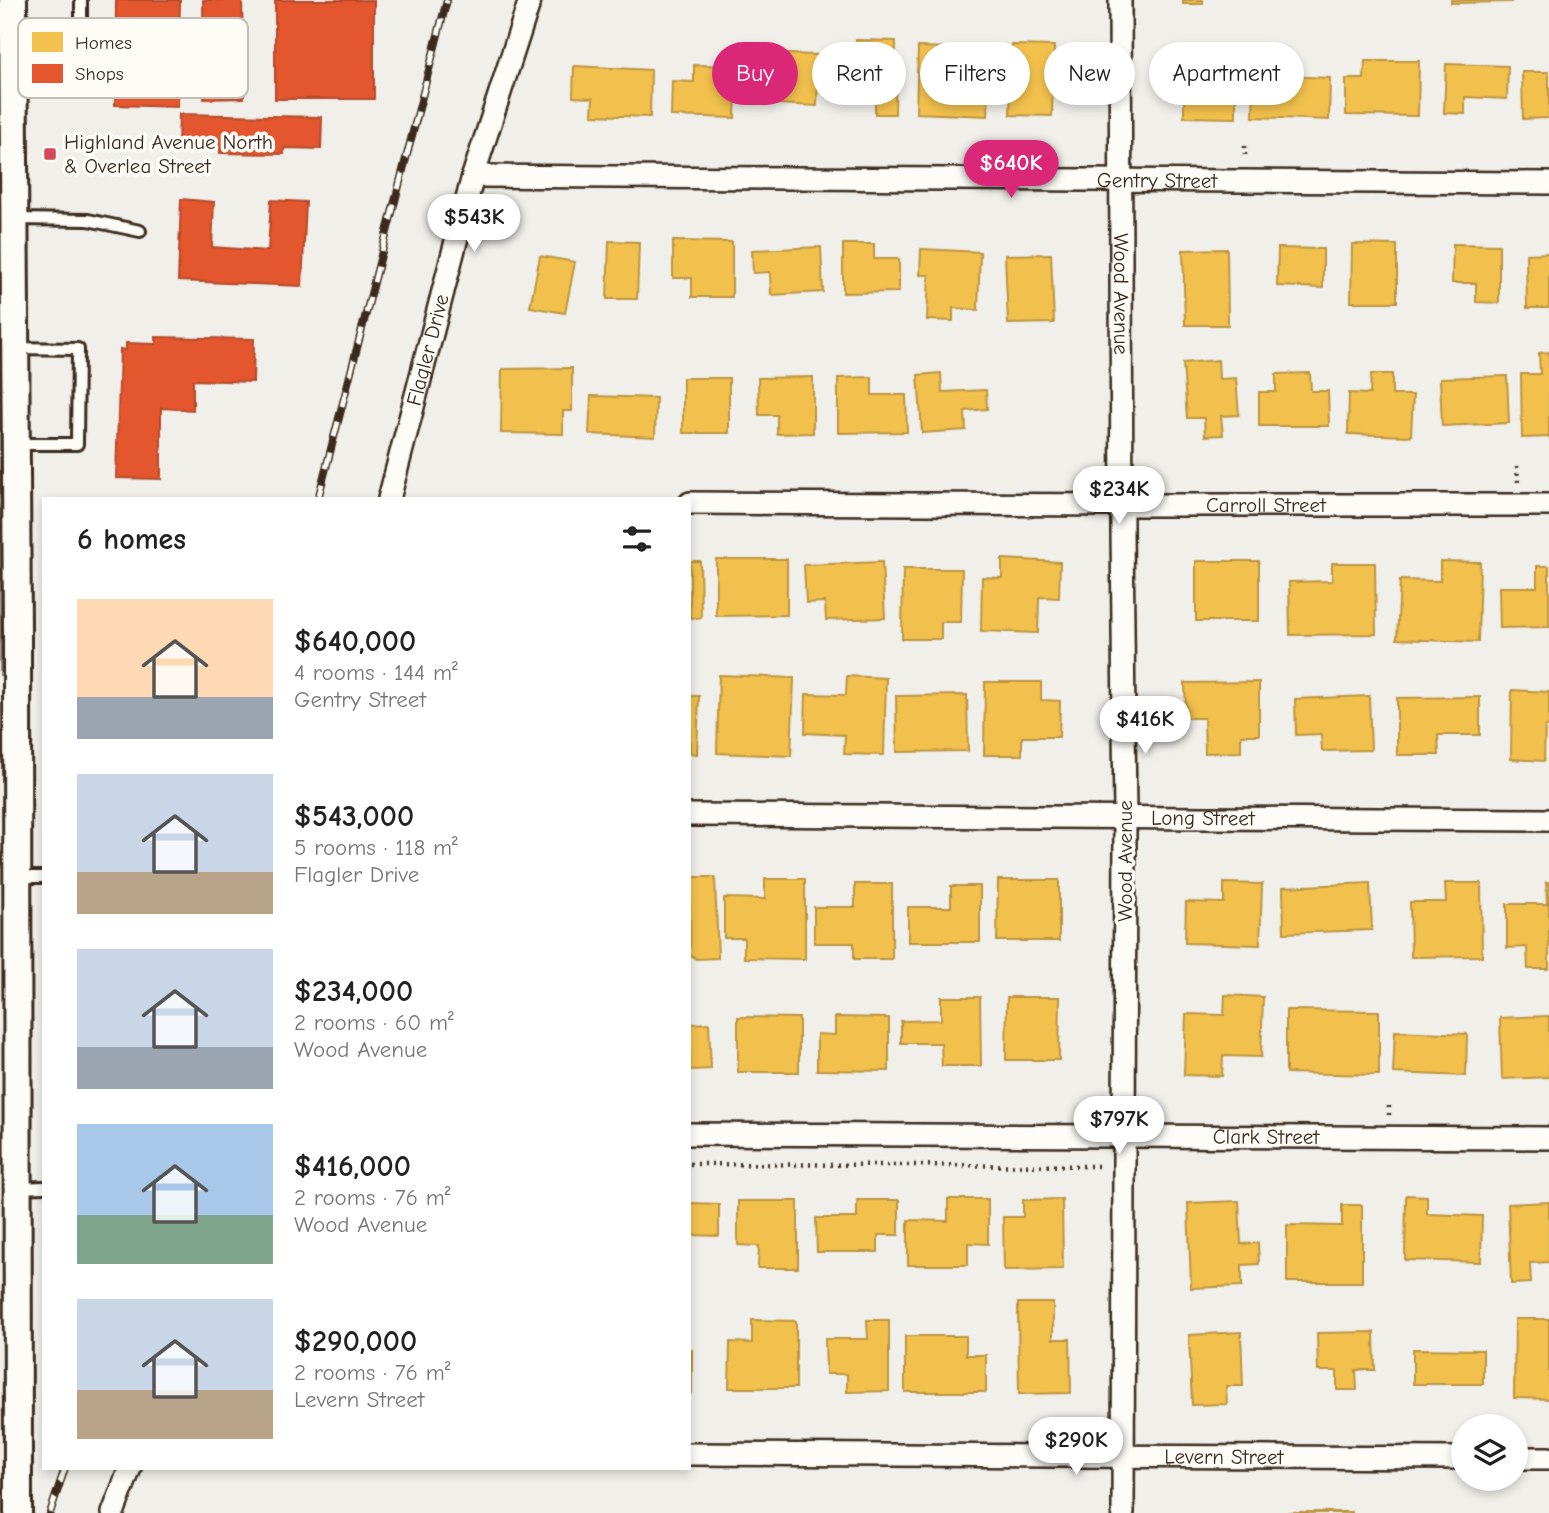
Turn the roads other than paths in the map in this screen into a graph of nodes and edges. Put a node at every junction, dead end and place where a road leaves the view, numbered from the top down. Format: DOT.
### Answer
graph roads {
  1 [pos="13,0"];
  2 [pos="81,0"];
  3 [pos="530,0"];
  4 [pos="1120,0"];
  5 [pos="81,18"];
  6 [pos="13,60"];
  7 [pos="18,60"];
  8 [pos="473,176"];
  9 [pos="1122,180"];
  10 [pos="1549,183"];
  11 [pos="13,219"];
  12 [pos="140,231"];
  13 [pos="7,307"];
  14 [pos="14,348"];
  15 [pos="15,444"];
  16 [pos="390,497"];
  17 [pos="691,503"];
  18 [pos="1122,505"];
  19 [pos="1549,505"];
  20 [pos="691,815"];
  21 [pos="1125,817"];
  22 [pos="1549,820"];
  23 [pos="11,861"];
  24 [pos="42,876"];
  25 [pos="691,1133"];
  26 [pos="1124,1135"];
  27 [pos="1549,1138"];
  28 [pos="42,1187"];
  29 [pos="17,1188"];
  30 [pos="691,1454"];
  31 [pos="1123,1456"];
  32 [pos="1451,1458"];
  33 [pos="1528,1458"];
  34 [pos="1549,1458"];
  35 [pos="129,1470"];
  36 [pos="18,1513"];
  37 [pos="113,1513"];
  38 [pos="1123,1513"];
  1 -- 6 [label="street"];
  2 -- 5 [label="lane"];
  3 -- 8 [label="street, Flagler Drive"];
  4 -- 9 [label="street, Wood Avenue"];
  6 -- 7 [label="lane"];
  6 -- 11 [label="street"];
  8 -- 9 [label="street, Gentry Street"];
  8 -- 16 [label="street, Flagler Drive"];
  9 -- 10 [label="street, Gentry Street"];
  9 -- 18 [label="street, Wood Avenue"];
  11 -- 12 [label="lane"];
  11 -- 13 [label="street"];
  13 -- 14 [label="street"];
  14 -- 15 [label="street"];
  14 -- 15 [label="lane"];
  15 -- 23 [label="street"];
  17 -- 18 [label="street, Carroll Street"];
  18 -- 19 [label="street, Carroll Street"];
  18 -- 21 [label="street, Wood Avenue"];
  20 -- 21 [label="street, Long Street"];
  21 -- 22 [label="street, Long Street"];
  21 -- 26 [label="street, Wood Avenue"];
  23 -- 24 [label="lane"];
  23 -- 29 [label="street"];
  25 -- 26 [label="street, Clark Street"];
  26 -- 27 [label="street, Clark Street"];
  26 -- 31 [label="street, Wood Avenue"];
  28 -- 29 [label="lane"];
  29 -- 36 [label="street"];
  30 -- 31 [label="street, Levern Street"];
  31 -- 32 [label="street, Levern Street"];
  31 -- 38 [label="street, Wood Avenue"];
  33 -- 34 [label="street"];
  35 -- 37 [label="street"];
}
